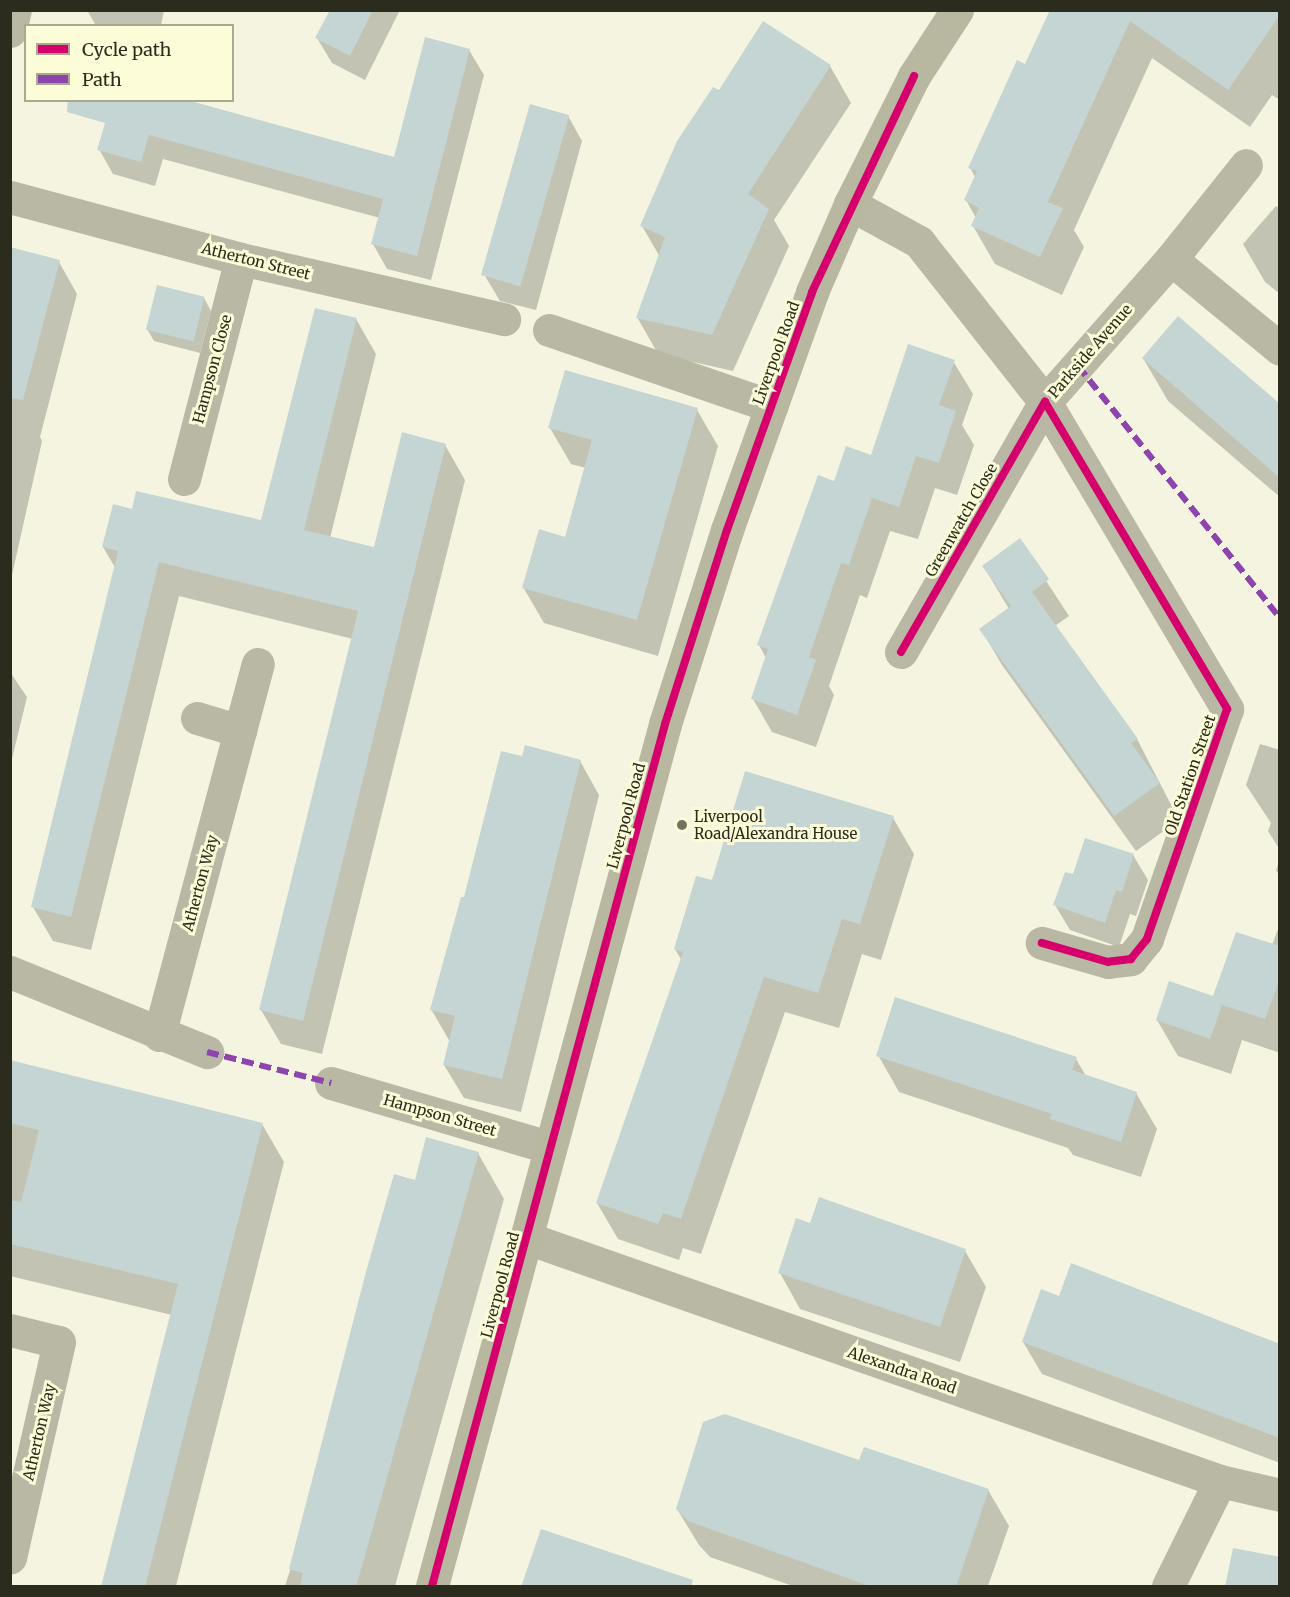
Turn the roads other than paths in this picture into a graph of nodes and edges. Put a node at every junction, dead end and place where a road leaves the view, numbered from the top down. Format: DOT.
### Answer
graph roads {
  1 [pos="15,10"];
  2 [pos="957,10"];
  3 [pos="10,32"];
  4 [pos="1246,165"];
  5 [pos="10,196"];
  6 [pos="850,204"];
  7 [pos="242,259"];
  8 [pos="1171,259"];
  9 [pos="504,319"];
  10 [pos="549,330"];
  11 [pos="1280,350"];
  12 [pos="1045,402"];
  13 [pos="771,406"];
  14 [pos="183,479"];
  15 [pos="901,652"];
  16 [pos="258,664"];
  17 [pos="196,718"];
  18 [pos="240,731"];
  19 [pos="1042,943"];
  20 [pos="10,972"];
  21 [pos="159,1035"];
  22 [pos="207,1052"];
  23 [pos="331,1083"];
  24 [pos="549,1147"];
  25 [pos="526,1238"];
  26 [pos="10,1330"];
  27 [pos="1220,1481"];
  28 [pos="1280,1495"];
  29 [pos="10,1557"];
  30 [pos="432,1587"];
  31 [pos="1168,1587"];
  1 -- 3 [label="street"];
  2 -- 6 [label="main road, Liverpool Road"];
  4 -- 8 [label="street, Parkside Avenue"];
  5 -- 7 [label="street, Atherton Street"];
  6 -- 12 [label="street, Parkside Avenue"];
  6 -- 13 [label="main road, Liverpool Road"];
  7 -- 9 [label="street, Atherton Street"];
  7 -- 14 [label="street, Hampson Close"];
  8 -- 11 [label="street"];
  8 -- 12 [label="street, Parkside Avenue"];
  10 -- 13 [label="street"];
  12 -- 15 [label="street, Greenwatch Close"];
  12 -- 19 [label="street, Old Station Street"];
  13 -- 24 [label="main road, Liverpool Road"];
  16 -- 18 [label="street, Atherton Way"];
  17 -- 18 [label="street"];
  18 -- 21 [label="street, Atherton Way"];
  20 -- 21 [label="street"];
  21 -- 22 [label="street"];
  23 -- 24 [label="street, Hampson Street"];
  24 -- 25 [label="main road, Liverpool Road"];
  25 -- 27 [label="street, Alexandra Road"];
  25 -- 30 [label="main road, Liverpool Road"];
  26 -- 29 [label="street, Atherton Way"];
  27 -- 28 [label="street, Alexandra Road"];
  27 -- 31 [label="street"];
}
